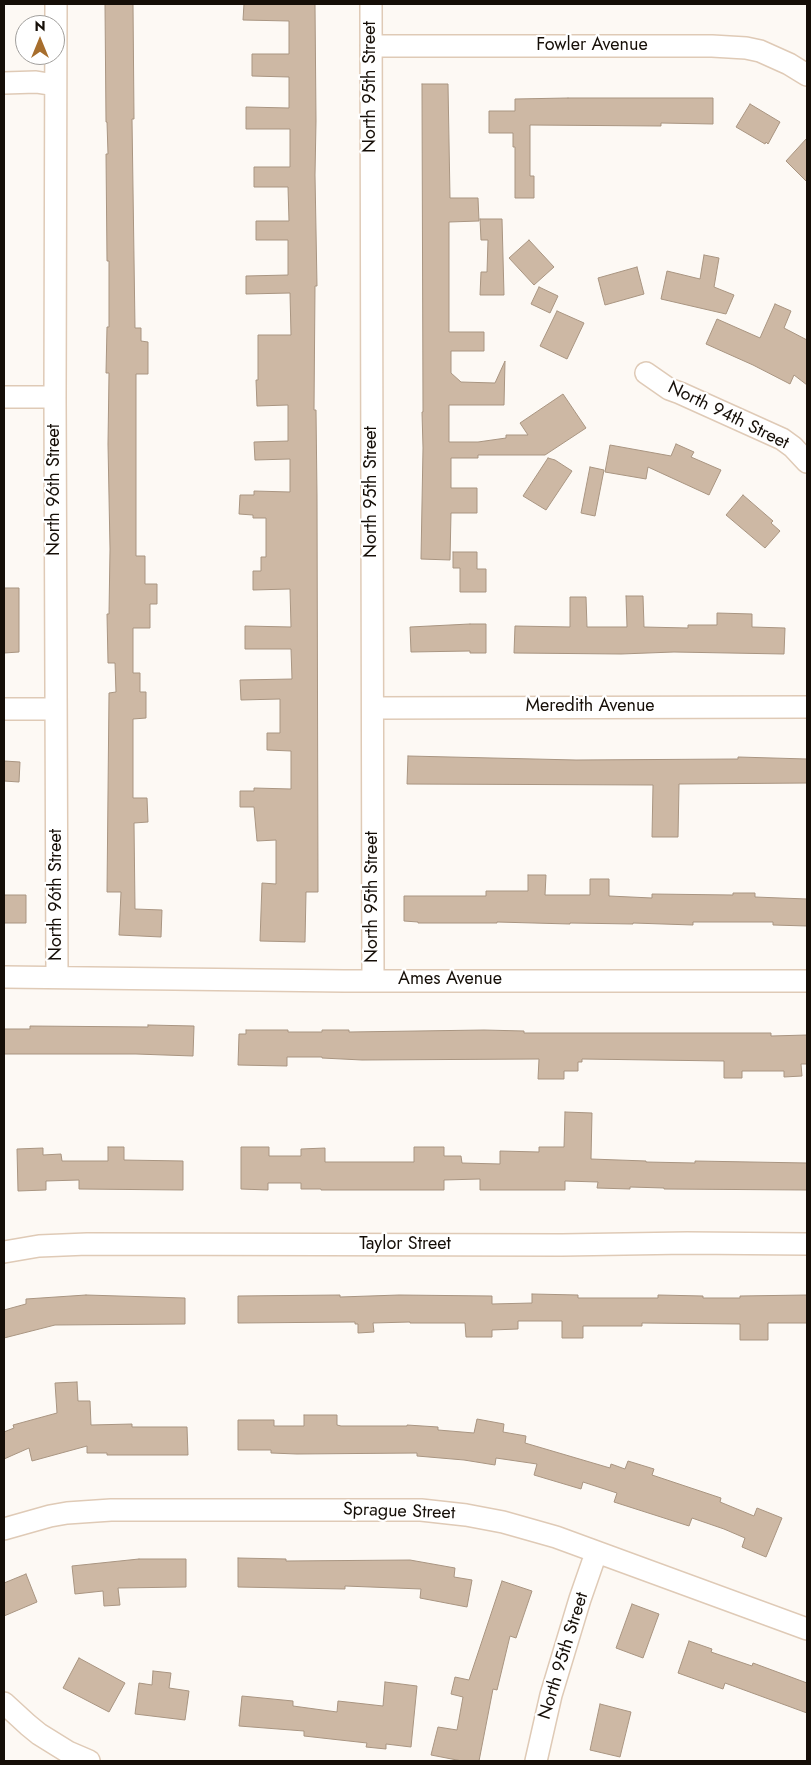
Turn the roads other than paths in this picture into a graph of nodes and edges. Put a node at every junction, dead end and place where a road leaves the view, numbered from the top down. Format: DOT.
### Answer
graph roads {
  1 [pos="56,4"];
  2 [pos="371,4"];
  3 [pos="371,46"];
  4 [pos="807,75"];
  5 [pos="4,83"];
  6 [pos="55,85"];
  7 [pos="646,373"];
  8 [pos="4,397"];
  9 [pos="55,397"];
  10 [pos="807,462"];
  11 [pos="807,707"];
  12 [pos="56,708"];
  13 [pos="373,708"];
  14 [pos="4,709"];
  15 [pos="4,976"];
  16 [pos="57,976"];
  17 [pos="373,980"];
  18 [pos="807,981"];
  19 [pos="807,1244"];
  20 [pos="4,1252"];
  21 [pos="4,1529"];
  22 [pos="596,1553"];
  23 [pos="807,1629"];
  24 [pos="4,1703"];
  25 [pos="89,1761"];
  26 [pos="536,1761"];
  1 -- 6 [label="street, North 96th Street"];
  2 -- 3 [label="street, North 95th Street"];
  3 -- 4 [label="street, Fowler Avenue"];
  3 -- 13 [label="street, North 95th Street"];
  5 -- 6 [label="street"];
  6 -- 9 [label="street, North 96th Street"];
  7 -- 10 [label="street, North 94th Street"];
  8 -- 9 [label="street"];
  9 -- 12 [label="street, North 96th Street"];
  11 -- 13 [label="street, Meredith Avenue"];
  12 -- 14 [label="street"];
  12 -- 16 [label="street, North 96th Street"];
  13 -- 17 [label="street, North 95th Street"];
  15 -- 16 [label="street, Ames Avenue"];
  16 -- 17 [label="street, Ames Avenue"];
  17 -- 18 [label="street, Ames Avenue"];
  19 -- 20 [label="street, Taylor Street"];
  21 -- 22 [label="street, Sprague Street"];
  22 -- 23 [label="street, Sprague Street"];
  22 -- 26 [label="street, North 95th Street"];
  24 -- 25 [label="street"];
}
